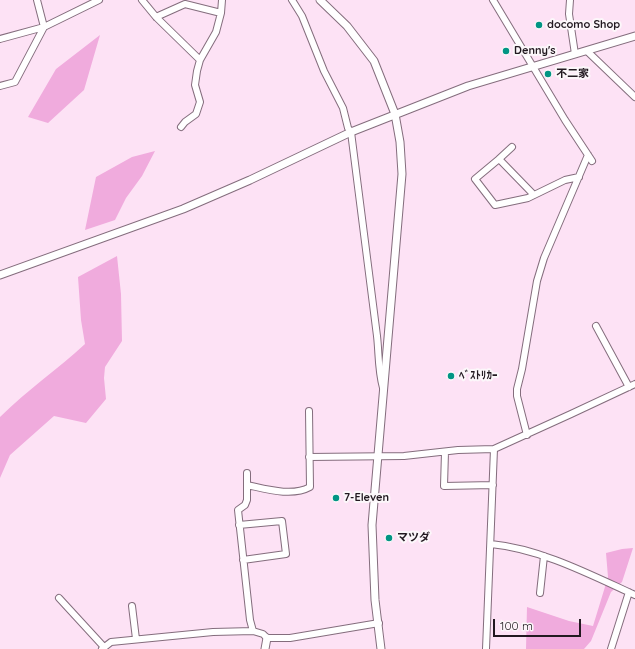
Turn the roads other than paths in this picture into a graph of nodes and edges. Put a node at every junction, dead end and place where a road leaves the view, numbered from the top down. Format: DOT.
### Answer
graph roads {
  1 [pos="37,0"];
  2 [pos="99,0"];
  3 [pos="142,0"];
  4 [pos="222,0"];
  5 [pos="292,0"];
  6 [pos="320,0"];
  7 [pos="493,0"];
  8 [pos="570,0"];
  9 [pos="221,13"];
  10 [pos="156,17"];
  11 [pos="44,27"];
  12 [pos="635,36"];
  13 [pos="0,39"];
  14 [pos="587,51"];
  15 [pos="575,54"];
  16 [pos="200,60"];
  17 [pos="533,67"];
  18 [pos="0,86"];
  19 [pos="635,97"];
  20 [pos="395,114"];
  21 [pos="181,127"];
  22 [pos="351,132"];
  23 [pos="512,146"];
  24 [pos="500,159"];
  25 [pos="579,177"];
  26 [pos="534,195"];
  27 [pos="0,275"];
  28 [pos="596,326"];
  29 [pos="635,384"];
  30 [pos="629,387"];
  31 [pos="383,389"];
  32 [pos="309,411"];
  33 [pos="527,435"];
  34 [pos="494,449"];
  35 [pos="445,452"];
  36 [pos="310,457"];
  37 [pos="378,457"];
  38 [pos="247,473"];
  39 [pos="247,485"];
  40 [pos="493,485"];
  41 [pos="239,525"];
  42 [pos="491,544"];
  43 [pos="544,556"];
  44 [pos="243,560"];
  45 [pos="629,592"];
  46 [pos="540,593"];
  47 [pos="635,595"];
  48 [pos="59,598"];
  49 [pos="132,606"];
  50 [pos="379,623"];
  51 [pos="253,631"];
  52 [pos="267,638"];
  53 [pos="136,639"];
  54 [pos="103,648"];
  55 [pos="265,649"];
  56 [pos="381,649"];
  57 [pos="486,649"];
  58 [pos="611,649"];
  1 -- 11 [label="street"];
  2 -- 11 [label="street"];
  3 -- 10 [label="street"];
  4 -- 9 [label="street"];
  5 -- 22 [label="street"];
  6 -- 20 [label="street"];
  7 -- 17 [label="street"];
  8 -- 15 [label="street"];
  9 -- 10 [label="street"];
  9 -- 16 [label="street"];
  10 -- 16 [label="street"];
  11 -- 13 [label="street"];
  11 -- 18 [label="street"];
  12 -- 14 [label="street"];
  14 -- 15 [label="street"];
  14 -- 19 [label="street"];
  15 -- 17 [label="street"];
  16 -- 21 [label="street"];
  17 -- 20 [label="street"];
  17 -- 25 [label="street"];
  20 -- 22 [label="street"];
  20 -- 31 [label="street"];
  22 -- 27 [label="street"];
  22 -- 31 [label="street"];
  23 -- 24 [label="street"];
  24 -- 26 [label="street"];
  24 -- 26 [label="street"];
  25 -- 26 [label="street"];
  25 -- 33 [label="street"];
  28 -- 30 [label="street"];
  29 -- 30 [label="street"];
  30 -- 33 [label="street"];
  31 -- 37 [label="street"];
  32 -- 36 [label="street"];
  33 -- 34 [label="street"];
  34 -- 35 [label="street"];
  34 -- 40 [label="street"];
  35 -- 37 [label="street"];
  35 -- 40 [label="street"];
  36 -- 37 [label="street"];
  36 -- 39 [label="street"];
  37 -- 50 [label="street"];
  38 -- 39 [label="street"];
  39 -- 41 [label="street"];
  40 -- 42 [label="street"];
  41 -- 44 [label="street"];
  41 -- 44 [label="street"];
  42 -- 43 [label="street"];
  42 -- 57 [label="street"];
  43 -- 45 [label="street"];
  43 -- 46 [label="street"];
  44 -- 51 [label="street"];
  45 -- 47 [label="street"];
  45 -- 58 [label="street"];
  48 -- 54 [label="street"];
  49 -- 53 [label="street"];
  50 -- 52 [label="street"];
  50 -- 56 [label="street"];
  51 -- 52 [label="street"];
  51 -- 53 [label="street"];
  52 -- 55 [label="street"];
  53 -- 54 [label="street"];
}
